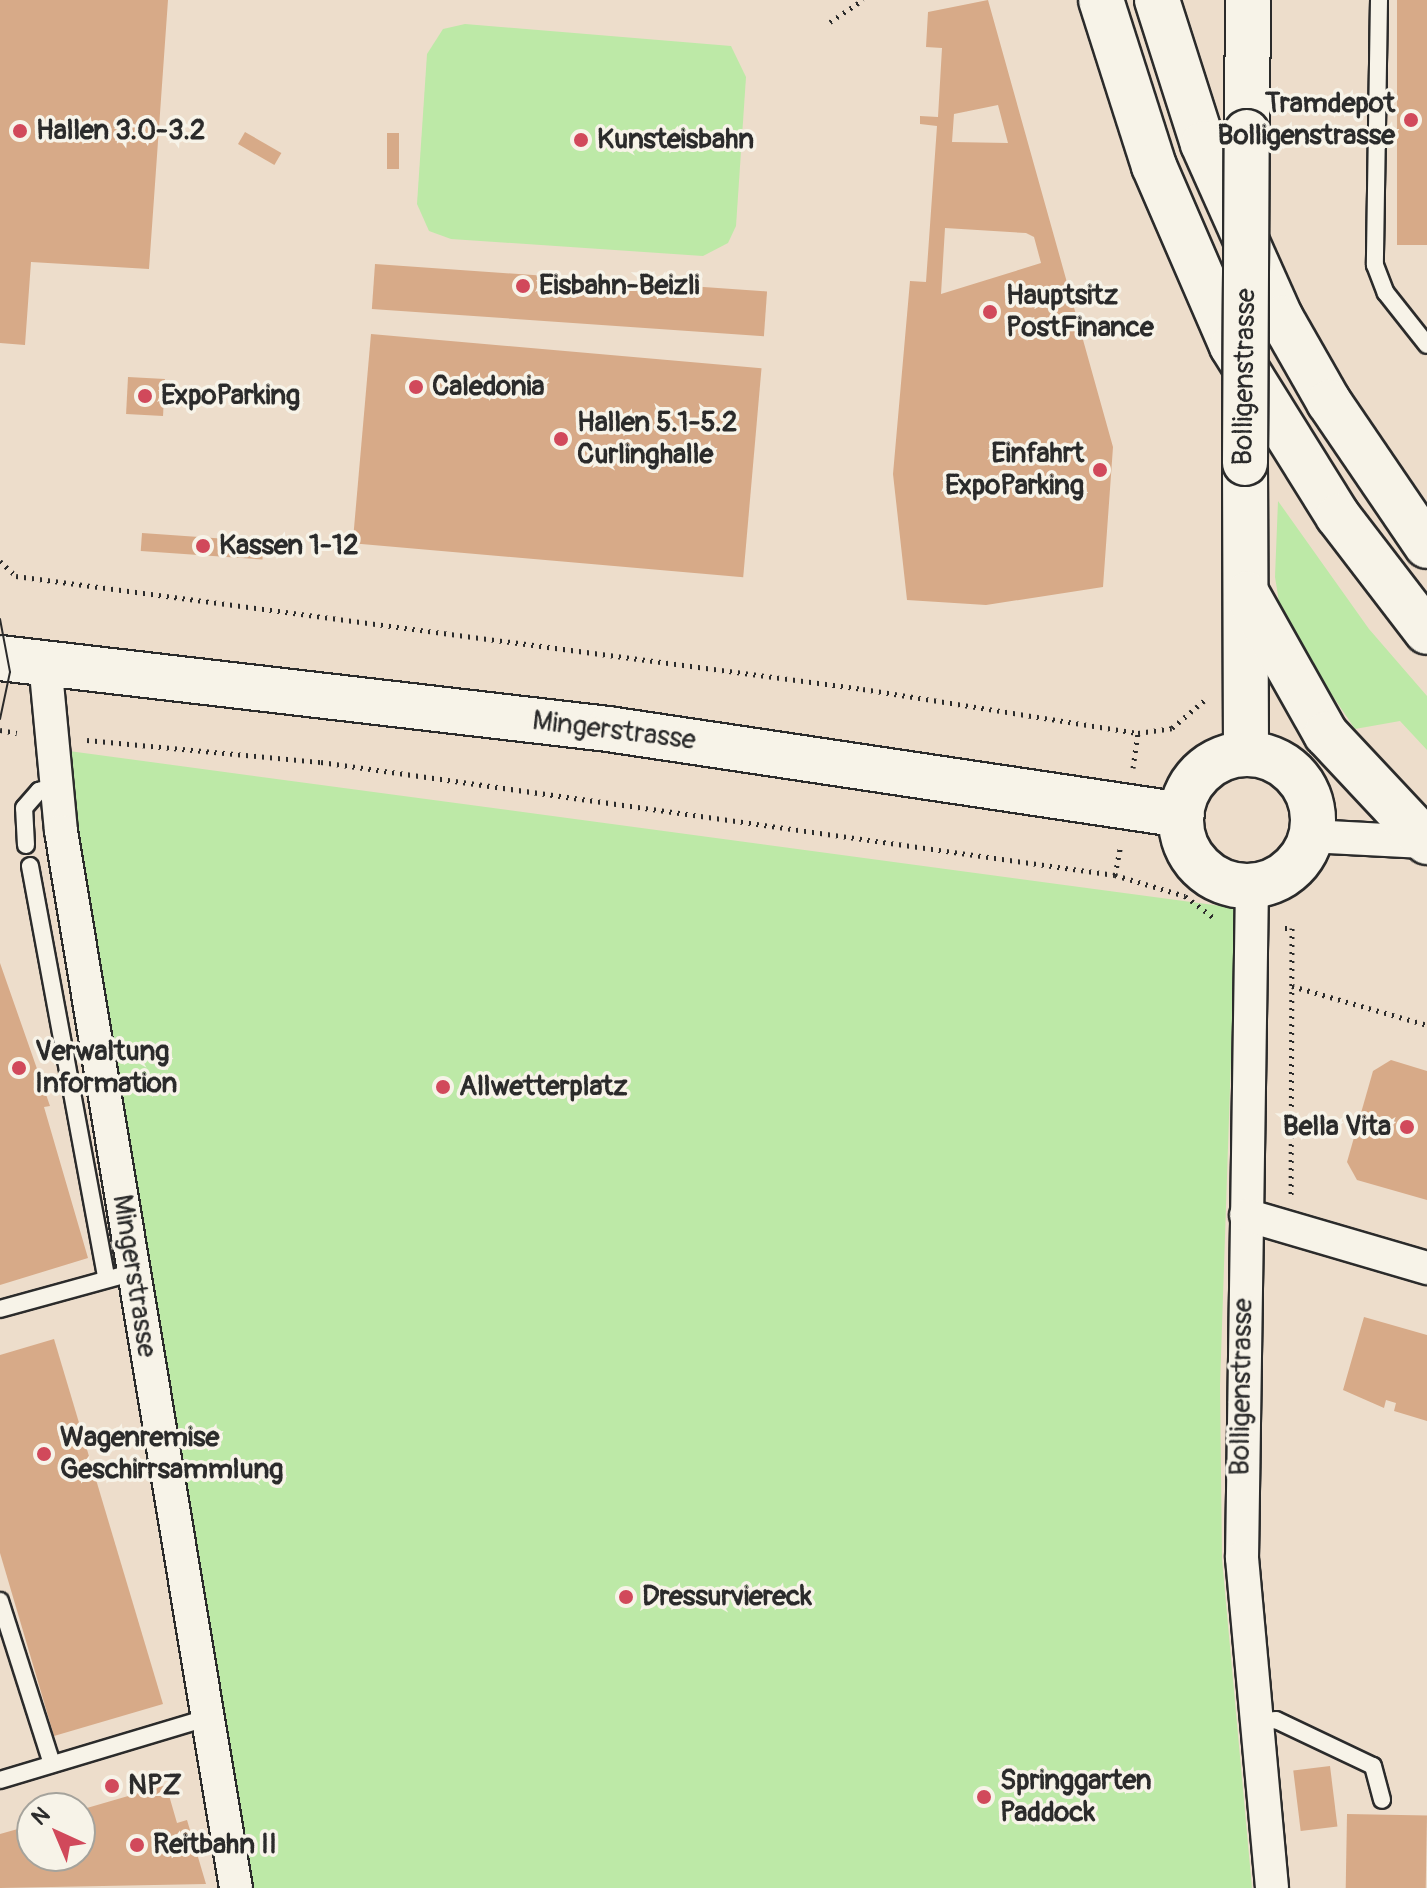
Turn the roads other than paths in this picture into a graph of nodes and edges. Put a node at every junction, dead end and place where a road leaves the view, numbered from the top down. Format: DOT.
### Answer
graph roads {
  1 [pos="1101,0"];
  2 [pos="1157,0"];
  3 [pos="1248,0"];
  4 [pos="1379,0"];
  5 [pos="1427,345"];
  6 [pos="1427,546"];
  7 [pos="1247,594"];
  8 [pos="1427,632"];
  9 [pos="14,658"];
  10 [pos="1246,754"];
  11 [pos="55,786"];
  12 [pos="1182,815"];
  13 [pos="1311,836"];
  14 [pos="1427,842"];
  15 [pos="26,845"];
  16 [pos="30,866"];
  17 [pos="1252,885"];
  18 [pos="1246,1215"];
  19 [pos="1426,1264"];
  20 [pos="120,1275"];
  21 [pos="0,1309"];
  22 [pos="0,1601"];
  23 [pos="207,1718"];
  24 [pos="1253,1721"];
  25 [pos="52,1764"];
  26 [pos="0,1780"];
  27 [pos="1382,1800"];
  28 [pos="236,1888"];
  29 [pos="1272,1888"];
  1 -- 8 [label="main road"];
  2 -- 6 [label="main road"];
  3 -- 7 [label="main road, Bolligenstrasse, bridge"];
  4 -- 5 [label="lane"];
  7 -- 10 [label="main road, Bolligenstrasse"];
  7 -- 14 [label="main road"];
  9 -- 11 [label="street, Mingerstrasse"];
  9 -- 12 [label="main road, Mingerstrasse"];
  10 -- 12 [label="main road"];
  10 -- 13 [label="main road"];
  11 -- 15 [label="lane"];
  11 -- 20 [label="street, Mingerstrasse"];
  12 -- 17 [label="main road"];
  13 -- 14 [label="street"];
  13 -- 17 [label="main road"];
  16 -- 20 [label="lane"];
  17 -- 18 [label="street, Bolligenstrasse"];
  18 -- 19 [label="street"];
  18 -- 24 [label="street, Bolligenstrasse"];
  20 -- 21 [label="lane"];
  20 -- 23 [label="street, Mingerstrasse"];
  22 -- 25 [label="lane"];
  23 -- 25 [label="lane"];
  23 -- 28 [label="street, Mingerstrasse"];
  24 -- 27 [label="lane"];
  24 -- 29 [label="street, Bolligenstrasse"];
  25 -- 26 [label="lane"];
}
